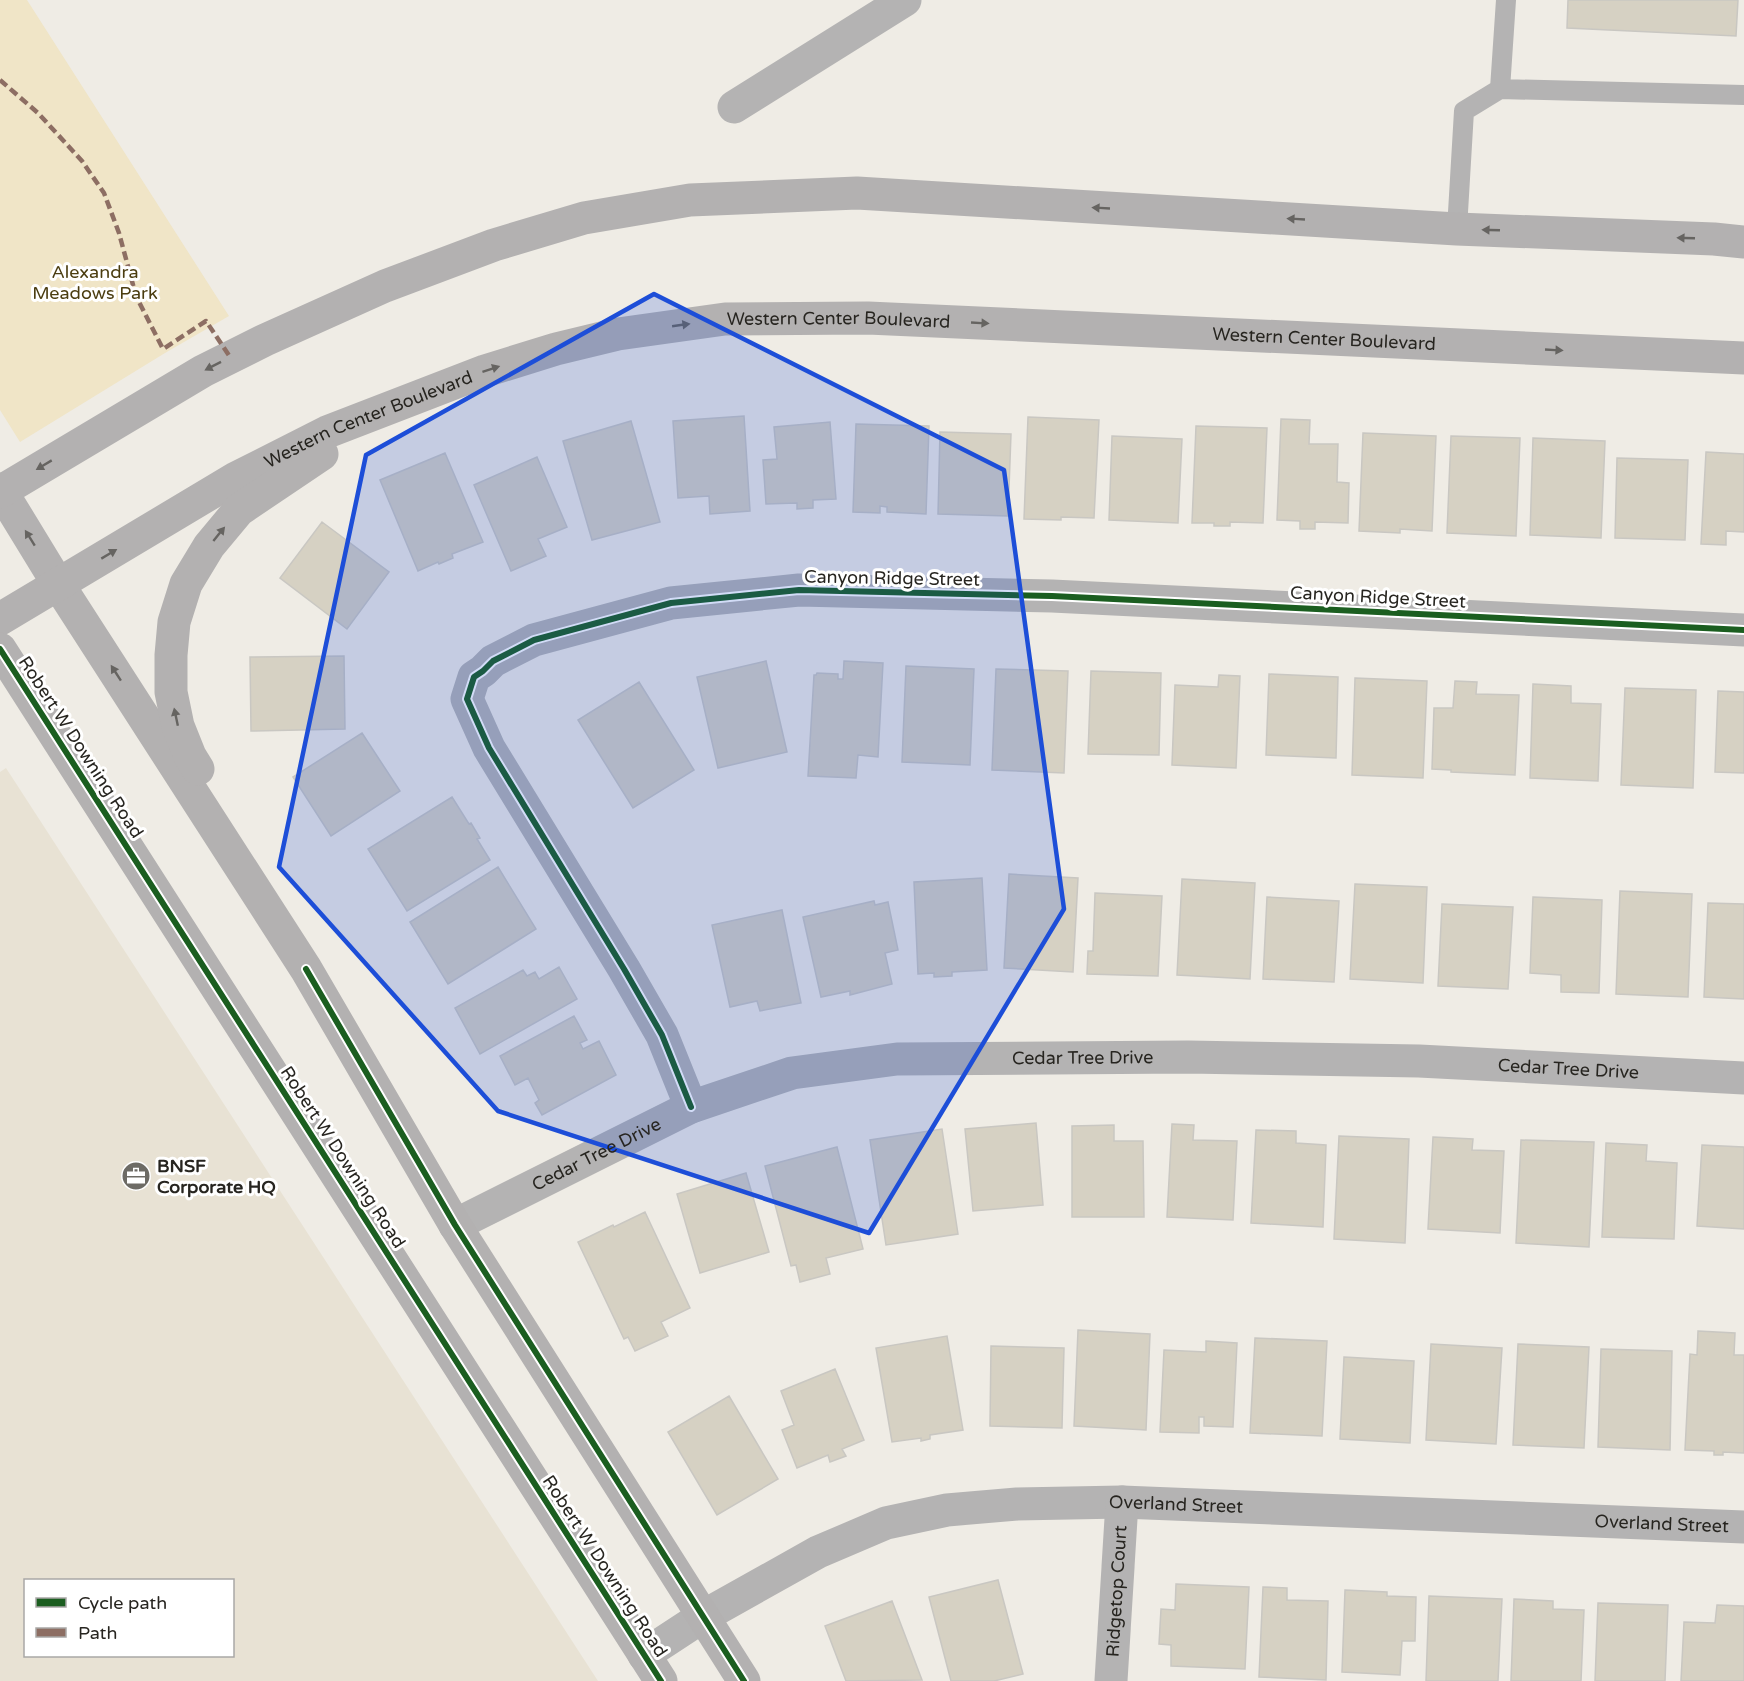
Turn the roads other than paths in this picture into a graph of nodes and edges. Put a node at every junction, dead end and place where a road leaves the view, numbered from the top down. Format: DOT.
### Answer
graph roads {
  1 [pos="905,0"];
  2 [pos="1506,0"];
  3 [pos="1500,89"];
  4 [pos="1744,95"];
  5 [pos="734,107"];
  6 [pos="1457,229"];
  7 [pos="1744,242"];
  8 [pos="1744,358"];
  9 [pos="397,404"];
  10 [pos="0,491"];
  11 [pos="58,584"];
  12 [pos="0,619"];
  13 [pos="1744,630"];
  14 [pos="0,649"];
  15 [pos="306,969"];
  16 [pos="1744,1078"];
  17 [pos="691,1107"];
  18 [pos="455,1225"];
  19 [pos="1122,1502"];
  20 [pos="1744,1527"];
  21 [pos="702,1617"];
  22 [pos="652,1668"];
  23 [pos="744,1681"];
  24 [pos="1111,1681"];
  1 -- 5 [label="street"];
  2 -- 3 [label="lane"];
  3 -- 4 [label="lane"];
  3 -- 6 [label="lane"];
  7 -- 6 [label="main road, one-way"];
  6 -- 10 [label="main road, one-way"];
  9 -- 8 [label="main road, Western Center Boulevard, one-way"];
  11 -- 9 [label="main road, Western Center Boulevard, one-way"];
  15 -- 9 [label="main road, one-way"];
  11 -- 10 [label="main road, one-way"];
  11 -- 12 [label="main road, Western Center Boulevard"];
  15 -- 11 [label="main road, one-way"];
  13 -- 17 [label="street, Canyon Ridge Street"];
  14 -- 22 [label="main road, Robert W Downing Road"];
  15 -- 18 [label="main road"];
  16 -- 17 [label="street, Cedar Tree Drive"];
  17 -- 18 [label="street, Cedar Tree Drive"];
  18 -- 21 [label="main road"];
  19 -- 20 [label="street, Overland Street"];
  19 -- 21 [label="street, Overland Street"];
  19 -- 24 [label="street, Ridgetop Court"];
  21 -- 22 [label="street, Overland Street"];
  21 -- 23 [label="main road"];
}
